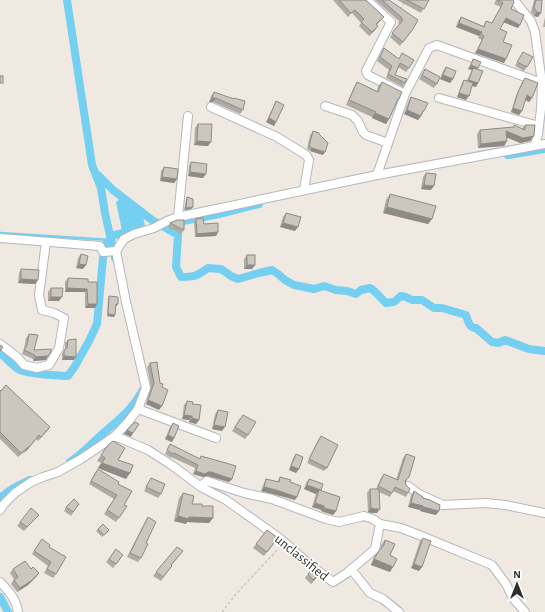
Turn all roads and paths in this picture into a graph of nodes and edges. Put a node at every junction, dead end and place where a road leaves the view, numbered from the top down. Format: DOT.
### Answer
graph roads {
  1 [pos="367,0"];
  2 [pos="407,0"];
  3 [pos="514,0"];
  4 [pos="399,11"];
  5 [pos="542,83"];
  6 [pos="405,94"];
  7 [pos="439,98"];
  8 [pos="326,106"];
  9 [pos="211,108"];
  10 [pos="188,116"];
  11 [pos="539,126"];
  12 [pos="388,143"];
  13 [pos="545,144"];
  14 [pos="535,145"];
  15 [pos="377,175"];
  16 [pos="304,190"];
  17 [pos="178,217"];
  18 [pos="0,238"];
  19 [pos="46,242"];
  20 [pos="116,251"];
  21 [pos="0,344"];
  22 [pos="138,409"];
  23 [pos="115,436"];
  24 [pos="216,438"];
  25 [pos="408,486"];
  26 [pos="201,487"];
  27 [pos="0,510"];
  28 [pos="545,513"];
  29 [pos="380,524"];
  30 [pos="284,542"];
  31 [pos="351,570"];
  32 [pos="0,582"];
  33 [pos="18,612"];
  34 [pos="222,612"];
  35 [pos="399,612"];
  36 [pos="525,612"];
  1 -- 6 [label="street"];
  2 -- 4 [label="path"];
  3 -- 5 [label="street"];
  5 -- 6 [label="street"];
  5 -- 11 [label="street"];
  6 -- 12 [label="street"];
  7 -- 11 [label="street"];
  8 -- 12 [label="street"];
  9 -- 16 [label="street"];
  10 -- 17 [label="street"];
  11 -- 14 [label="street"];
  12 -- 15 [label="street"];
  13 -- 14 [label="street"];
  14 -- 15 [label="street"];
  15 -- 16 [label="street"];
  16 -- 17 [label="street"];
  17 -- 20 [label="street"];
  18 -- 19 [label="street"];
  19 -- 20 [label="street"];
  19 -- 21 [label="street"];
  20 -- 22 [label="street"];
  22 -- 23 [label="street"];
  22 -- 24 [label="street"];
  23 -- 26 [label="street, unclassified"];
  23 -- 27 [label="street"];
  25 -- 28 [label="street"];
  26 -- 29 [label="street"];
  26 -- 30 [label="street, unclassified"];
  29 -- 31 [label="street, unclassified"];
  29 -- 36 [label="street"];
  30 -- 31 [label="street, unclassified"];
  30 -- 34 [label="path"];
  31 -- 35 [label="street"];
  32 -- 33 [label="street"];
}
